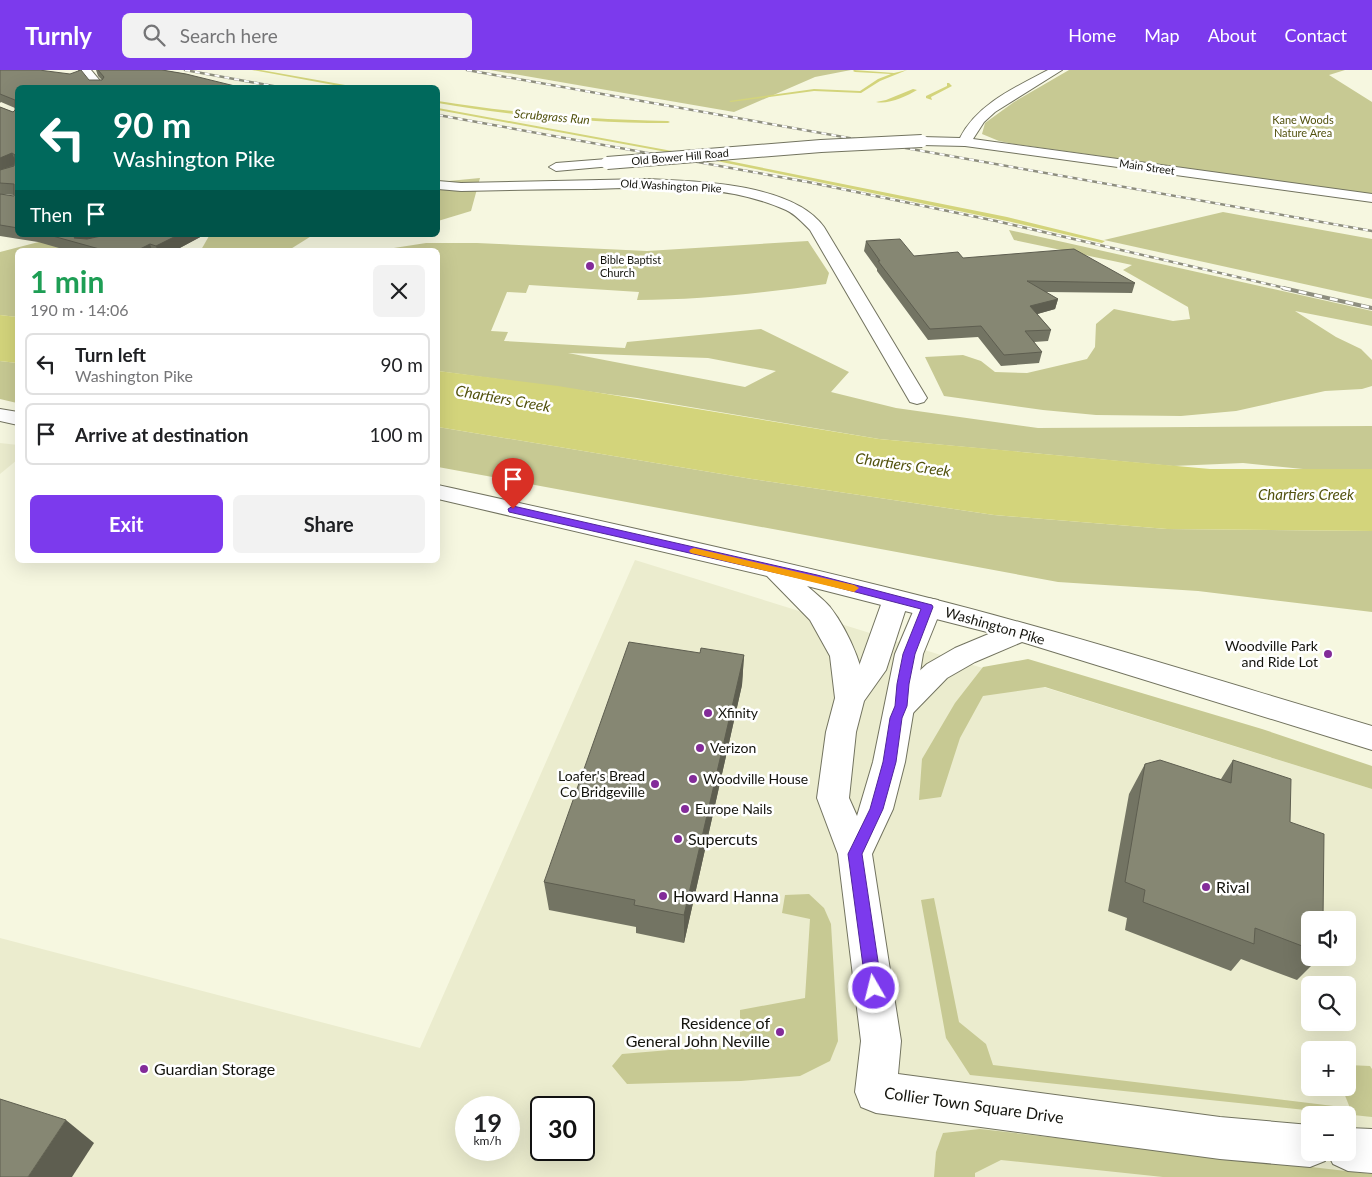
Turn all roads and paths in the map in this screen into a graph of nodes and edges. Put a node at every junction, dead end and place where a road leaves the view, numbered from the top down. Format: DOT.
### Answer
graph roads {
  1 [pos="86,70"];
  2 [pos="1056,70"];
  3 [pos="98,85"];
  4 [pos="922,141"];
  5 [pos="965,142"];
  6 [pos="541,168"];
  7 [pos="440,186"];
  8 [pos="1372,198"];
  9 [pos="917,398"];
  10 [pos="0,415"];
  11 [pos="15,418"];
  12 [pos="0,430"];
  13 [pos="15,431"];
  14 [pos="440,492"];
  15 [pos="776,570"];
  16 [pos="896,599"];
  17 [pos="928,607"];
  18 [pos="1018,633"];
  19 [pos="850,698"];
  20 [pos="901,706"];
  21 [pos="1372,738"];
  22 [pos="855,854"];
  23 [pos="1301,1145"];
  24 [pos="1356,1150"];
  25 [pos="1372,1151"];
  1 -- 3 [label="street"];
  2 -- 5 [label="street"];
  4 -- 5 [label="street, Main Street"];
  4 -- 6 [label="street, Old Bower Hill Road, bridge"];
  5 -- 8 [label="street, Main Street"];
  7 -- 9 [label="street, Old Washington Pike"];
  10 -- 11 [label="street"];
  12 -- 13 [label="street"];
  14 -- 15 [label="street, Washington Pike"];
  15 -- 16 [label="street, Washington Pike"];
  15 -- 19 [label="street"];
  16 -- 17 [label="street, Washington Pike"];
  16 -- 19 [label="street, Collier Town Square Drive"];
  17 -- 18 [label="street, Washington Pike"];
  17 -- 20 [label="street"];
  18 -- 20 [label="street"];
  18 -- 21 [label="street, Washington Pike"];
  19 -- 22 [label="street, Collier Town Square Drive"];
  20 -- 22 [label="street"];
  22 -- 23 [label="street, Collier Town Square Drive"];
  24 -- 25 [label="street"];
}
